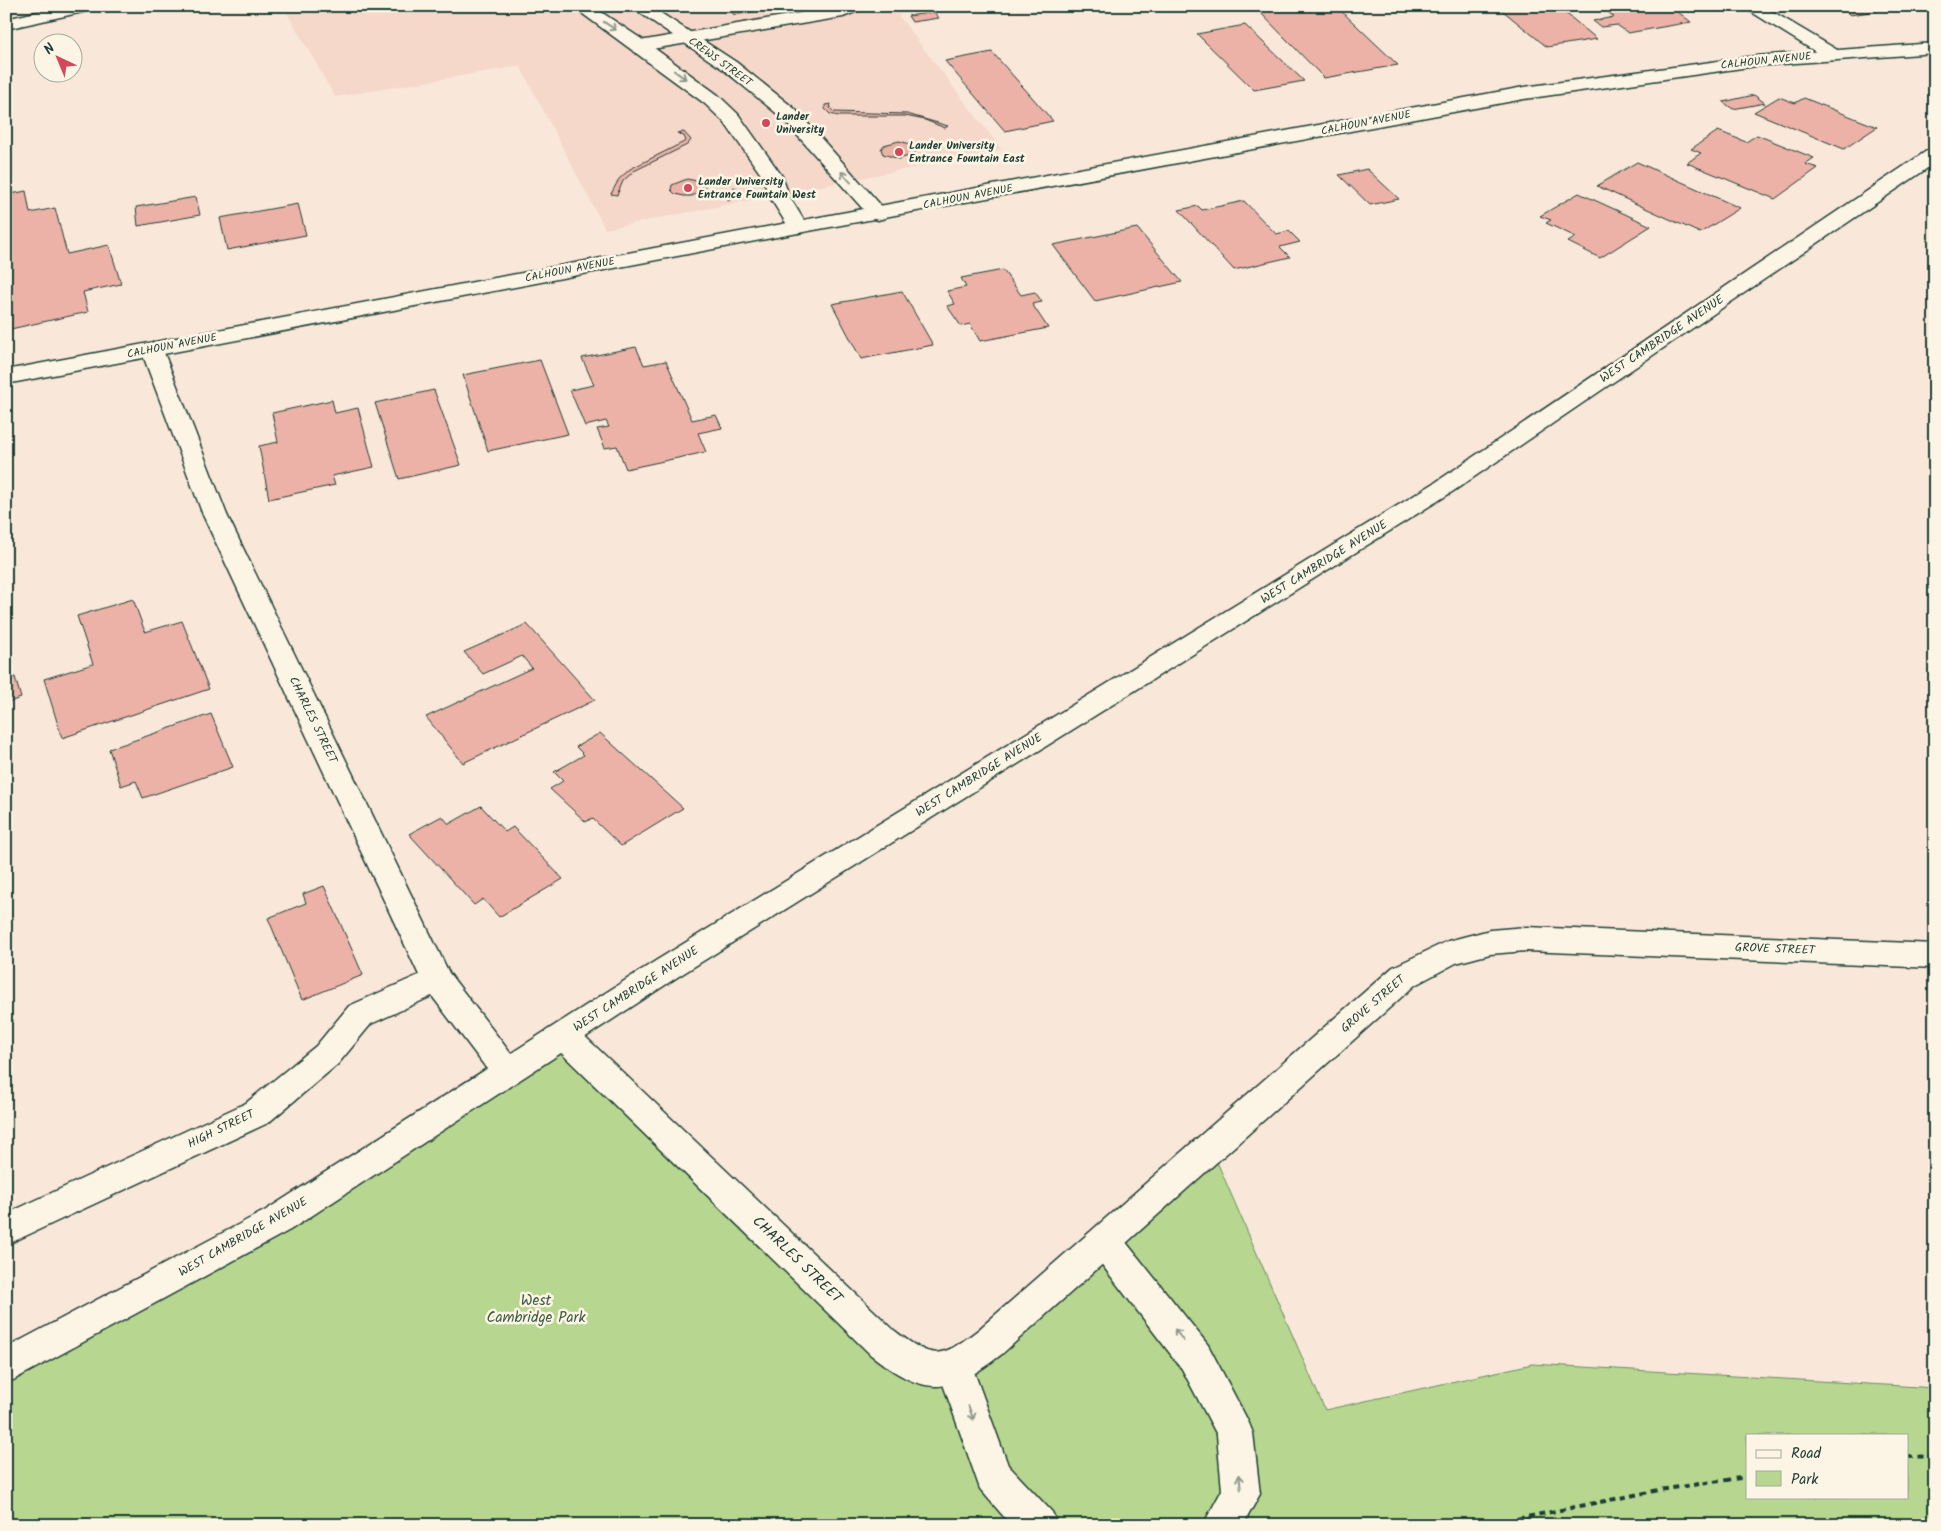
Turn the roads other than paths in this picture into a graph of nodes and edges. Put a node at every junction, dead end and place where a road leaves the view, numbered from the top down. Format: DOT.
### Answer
graph roads {
  1 [pos="86,6"];
  2 [pos="580,6"];
  3 [pos="638,6"];
  4 [pos="854,6"];
  5 [pos="1750,6"];
  6 [pos="6,24"];
  7 [pos="686,37"];
  8 [pos="640,46"];
  9 [pos="1935,48"];
  10 [pos="1833,55"];
  11 [pos="1935,154"];
  12 [pos="878,214"];
  13 [pos="798,227"];
  14 [pos="152,350"];
  15 [pos="6,377"];
  16 [pos="1935,956"];
  17 [pos="437,980"];
  18 [pos="564,1036"];
  19 [pos="507,1072"];
  20 [pos="6,1230"];
  21 [pos="1105,1242"];
  22 [pos="6,1367"];
  23 [pos="955,1367"];
  24 [pos="1039,1525"];
  25 [pos="1222,1525"];
  1 -- 6 [label="main road"];
  2 -- 8 [label="main road, one-way"];
  3 -- 7 [label="main road, CREWS STREET"];
  4 -- 7 [label="main road"];
  5 -- 10 [label="main road"];
  7 -- 8 [label="main road"];
  12 -- 7 [label="main road, CREWS STREET, one-way"];
  8 -- 13 [label="main road, one-way"];
  9 -- 10 [label="main road, CALHOUN AVENUE"];
  10 -- 12 [label="main road, CALHOUN AVENUE"];
  11 -- 18 [label="main road, WEST CAMBRIDGE AVENUE"];
  12 -- 13 [label="main road, CALHOUN AVENUE"];
  13 -- 14 [label="main road, CALHOUN AVENUE"];
  14 -- 15 [label="main road, CALHOUN AVENUE"];
  14 -- 17 [label="main road, CHARLES STREET"];
  16 -- 21 [label="main road, GROVE STREET"];
  17 -- 19 [label="main road, CHARLES STREET"];
  17 -- 20 [label="main road, HIGH STREET"];
  18 -- 19 [label="main road, WEST CAMBRIDGE AVENUE"];
  18 -- 23 [label="main road, CHARLES STREET"];
  19 -- 22 [label="main road, WEST CAMBRIDGE AVENUE"];
  21 -- 23 [label="main road, GROVE STREET"];
  25 -- 21 [label="main road, one-way"];
  23 -- 24 [label="main road, one-way"];
}
